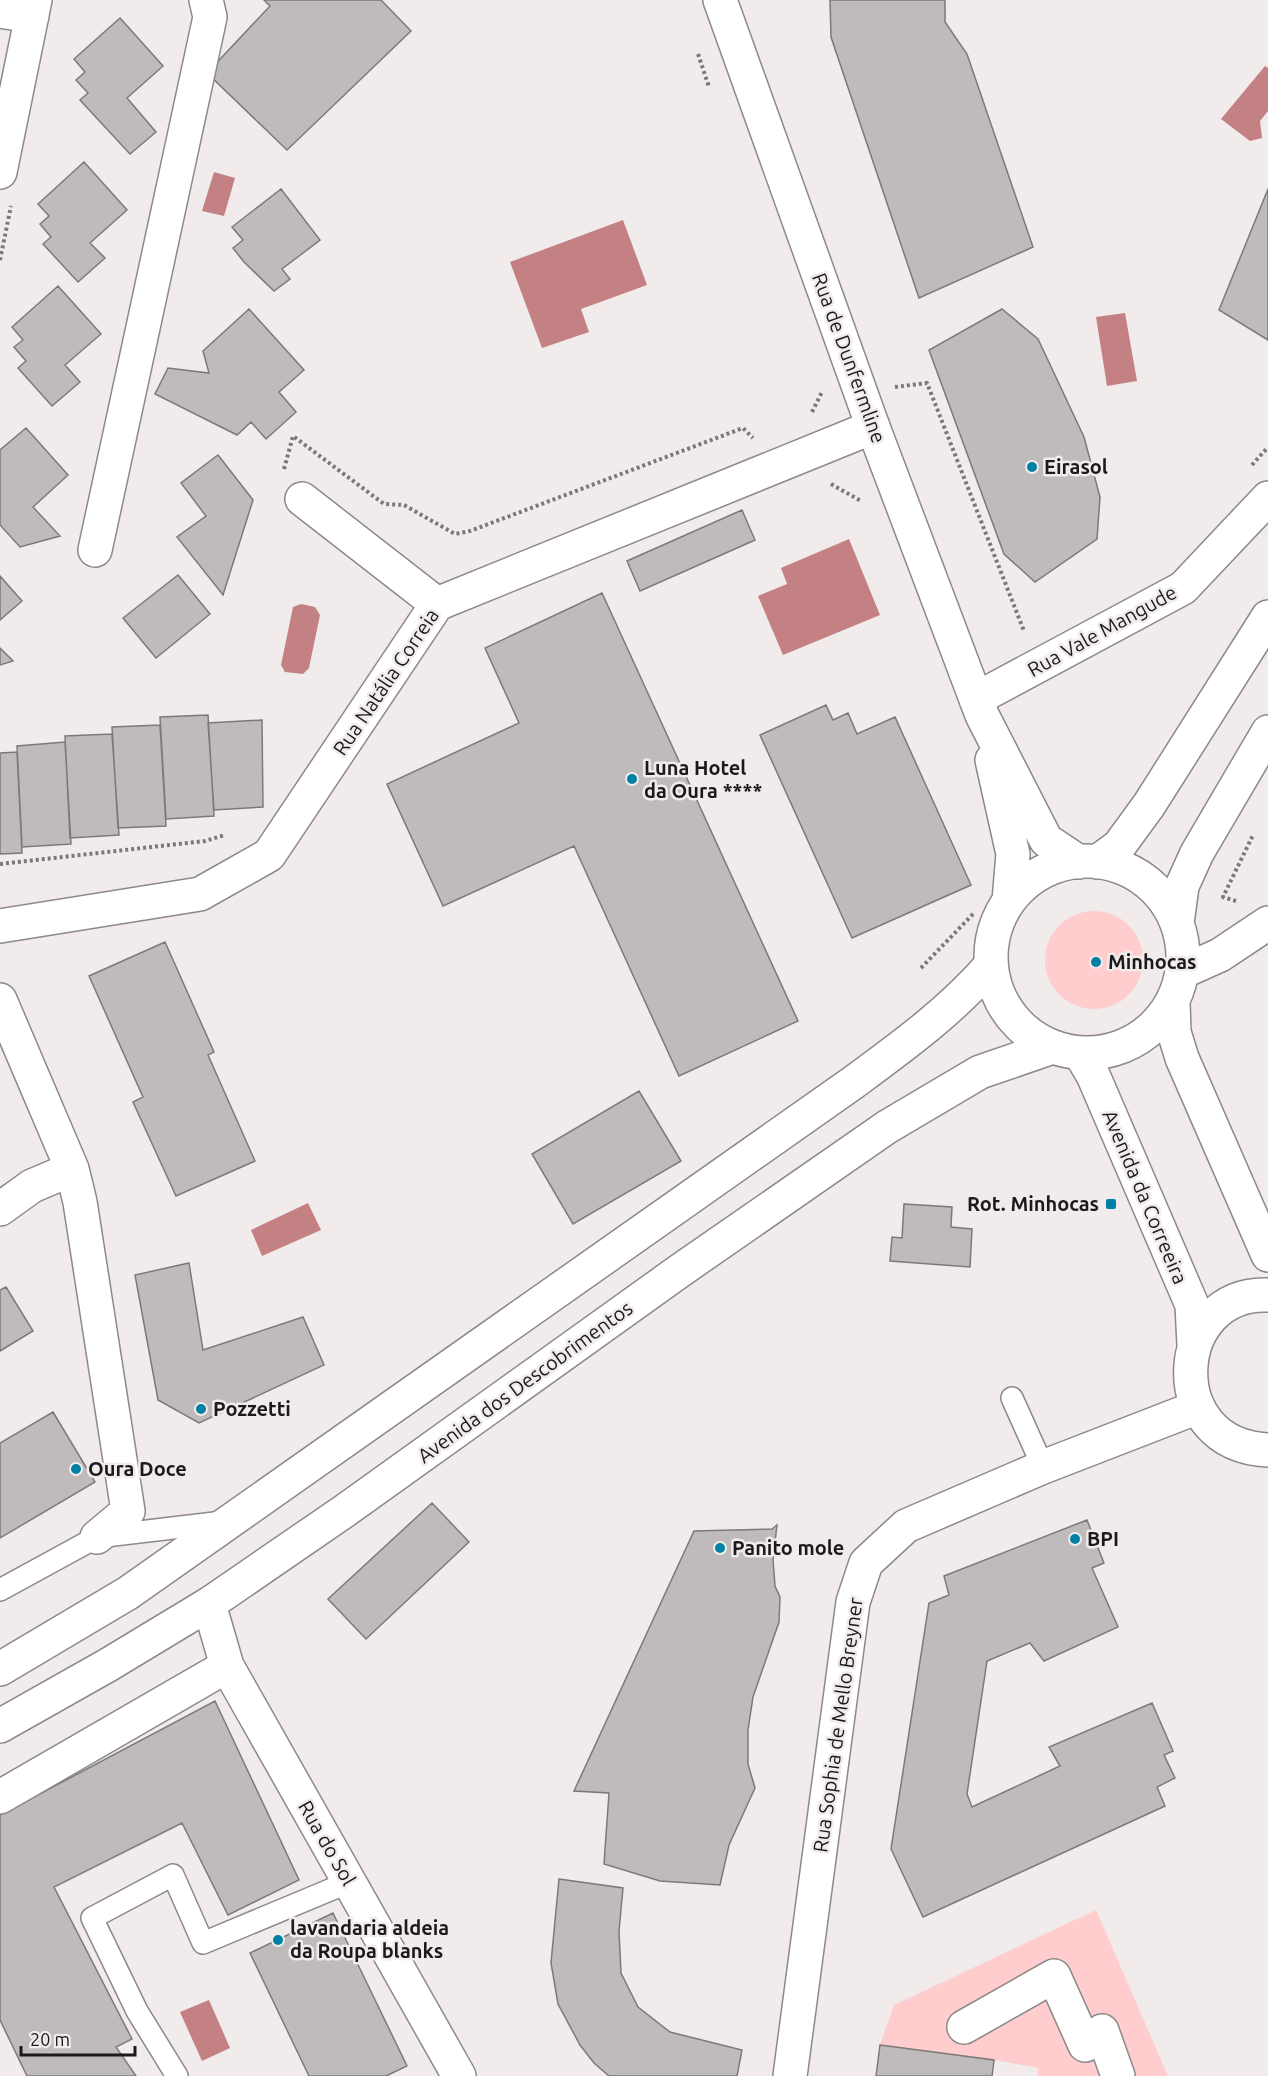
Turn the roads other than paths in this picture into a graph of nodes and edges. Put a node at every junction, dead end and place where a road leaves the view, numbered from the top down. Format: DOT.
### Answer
graph roads {
  1 [pos="206,0"];
  2 [pos="720,0"];
  3 [pos="34,8"];
  4 [pos="0,11"];
  5 [pos="0,172"];
  6 [pos="873,427"];
  7 [pos="292,488"];
  8 [pos="1268,498"];
  9 [pos="95,550"];
  10 [pos="437,604"];
  11 [pos="1268,617"];
  12 [pos="979,707"];
  13 [pos="1268,732"];
  14 [pos="1088,862"];
  15 [pos="1009,901"];
  16 [pos="1257,913"];
  17 [pos="1177,922"];
  18 [pos="0,926"];
  19 [pos="991,965"];
  20 [pos="1177,987"];
  21 [pos="0,1000"];
  22 [pos="1066,1050"];
  23 [pos="72,1169"];
  24 [pos="0,1209"];
  25 [pos="1268,1255"];
  26 [pos="1268,1295"];
  27 [pos="1194,1345"];
  28 [pos="1012,1398"];
  29 [pos="1197,1407"];
  30 [pos="1263,1453"];
  31 [pos="1043,1467"];
  32 [pos="230,1521"];
  33 [pos="97,1537"];
  34 [pos="0,1590"];
  35 [pos="209,1604"];
  36 [pos="227,1666"];
  37 [pos="0,1669"];
  38 [pos="0,1726"];
  39 [pos="0,1797"];
  40 [pos="349,1882"];
  41 [pos="964,2027"];
  42 [pos="177,2076"];
  43 [pos="459,2076"];
  44 [pos="790,2076"];
  45 [pos="1118,2076"];
  1 -- 9 [label="street"];
  2 -- 6 [label="street, Rua de Dunfermline"];
  3 -- 4 [label="street"];
  3 -- 5 [label="street"];
  6 -- 10 [label="street, Rua Natália Correia"];
  6 -- 12 [label="street, Rua de Dunfermline"];
  7 -- 10 [label="street"];
  8 -- 12 [label="street, Rua Vale Mangude"];
  10 -- 18 [label="street, Rua Natália Correia"];
  11 -- 14 [label="street"];
  12 -- 14 [label="street, Rua de Dunfermline"];
  12 -- 15 [label="street, Rua de Dunfermline"];
  13 -- 17 [label="street"];
  14 -- 15 [label="street"];
  14 -- 17 [label="street"];
  15 -- 19 [label="street"];
  16 -- 20 [label="street"];
  17 -- 20 [label="street"];
  19 -- 22 [label="street"];
  19 -- 32 [label="street"];
  20 -- 22 [label="street"];
  20 -- 25 [label="street"];
  21 -- 23 [label="street"];
  22 -- 27 [label="street, Avenida da Correeira"];
  22 -- 35 [label="street, Avenida dos Descobrimentos"];
  23 -- 24 [label="street"];
  23 -- 33 [label="street"];
  26 -- 27 [label="street"];
  27 -- 29 [label="street, Avenida da Correeira"];
  28 -- 31 [label="lane"];
  29 -- 30 [label="street"];
  29 -- 31 [label="street, Rua Sophia de Mello Breyner"];
  31 -- 44 [label="street, Rua Sophia de Mello Breyner"];
  32 -- 33 [label="lane"];
  32 -- 37 [label="street"];
  33 -- 34 [label="lane"];
  35 -- 36 [label="street, Rua do Sol"];
  35 -- 38 [label="street, Avenida dos Descobrimentos"];
  36 -- 39 [label="street"];
  36 -- 40 [label="street, Rua do Sol"];
  40 -- 42 [label="lane"];
  40 -- 43 [label="street, Rua do Sol"];
  41 -- 45 [label="street"];
}
